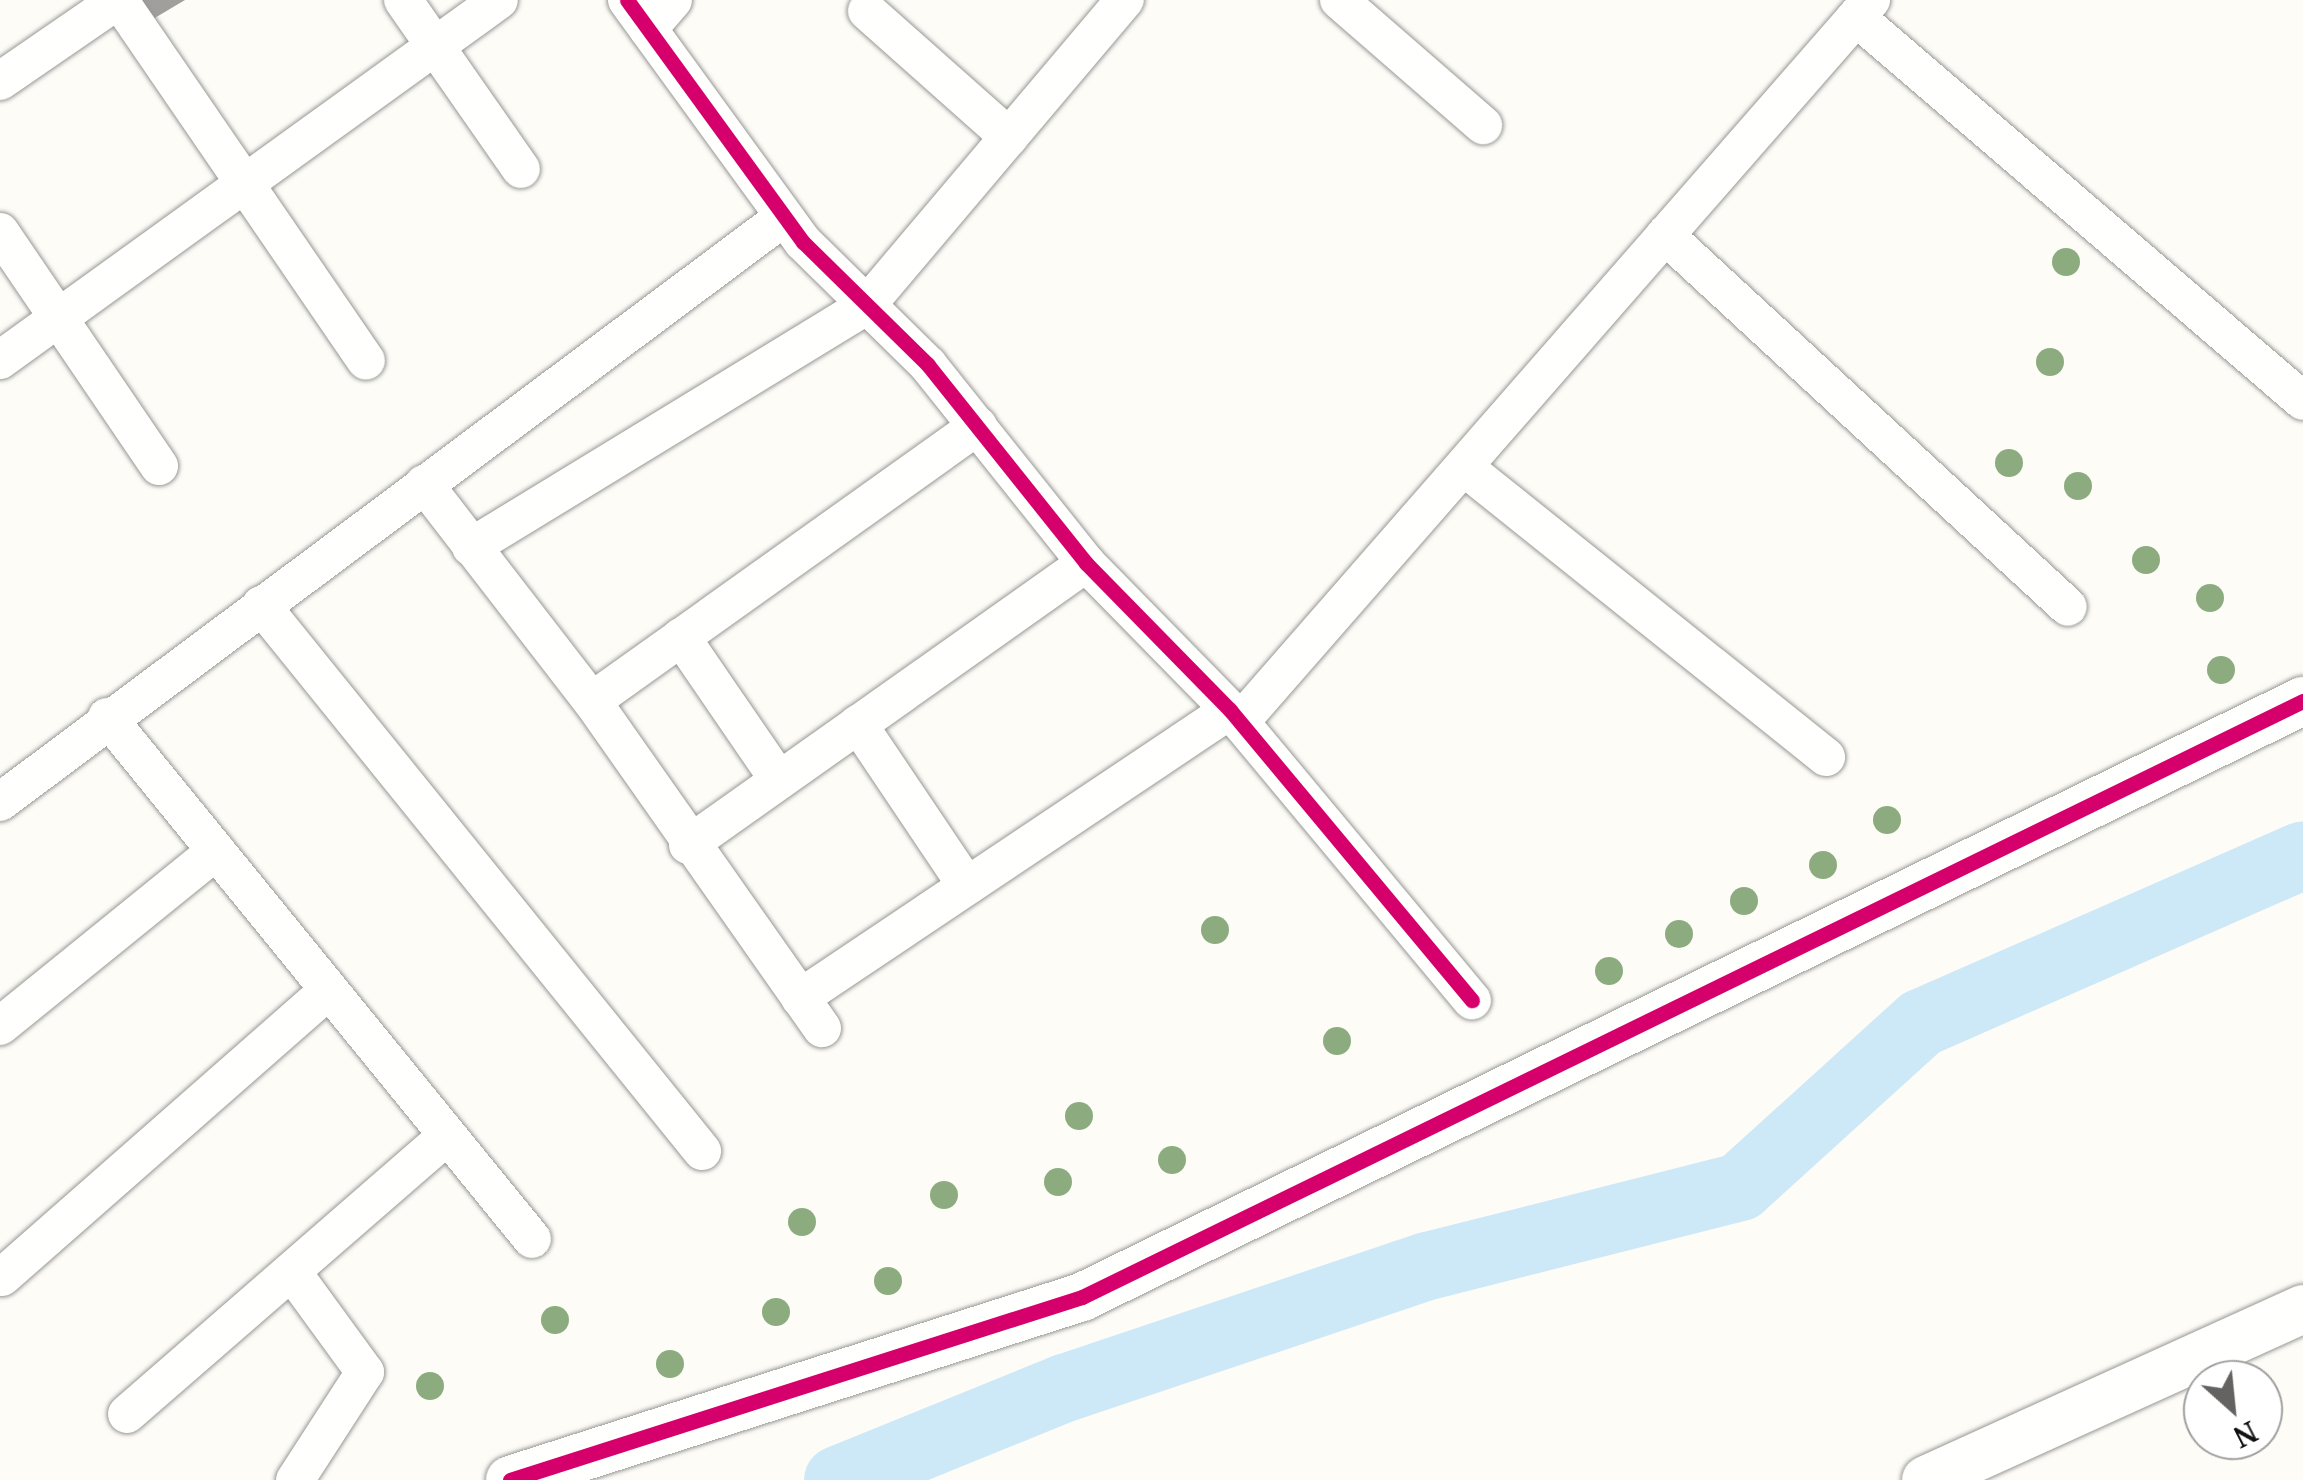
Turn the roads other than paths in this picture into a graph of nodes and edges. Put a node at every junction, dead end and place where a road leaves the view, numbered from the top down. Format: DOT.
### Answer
graph roads {
  1 [pos="118,0"];
  2 [pos="403,0"];
  3 [pos="499,0"];
  4 [pos="673,0"];
  5 [pos="1339,0"];
  6 [pos="1122,1"];
  7 [pos="1863,9"];
  8 [pos="867,11"];
  9 [pos="637,15"];
  10 [pos="434,45"];
  11 [pos="0,81"];
  12 [pos="1484,125"];
  13 [pos="1009,137"];
  14 [pos="521,170"];
  15 [pos="244,183"];
  16 [pos="784,217"];
  17 [pos="0,232"];
  18 [pos="1666,235"];
  19 [pos="866,306"];
  20 [pos="58,318"];
  21 [pos="0,360"];
  22 [pos="366,361"];
  23 [pos="2303,400"];
  24 [pos="978,426"];
  25 [pos="159,466"];
  26 [pos="1464,466"];
  27 [pos="424,484"];
  28 [pos="471,548"];
  29 [pos="1086,563"];
  30 [pos="260,605"];
  31 [pos="2068,607"];
  32 [pos="680,637"];
  33 [pos="592,701"];
  34 [pos="2303,701"];
  35 [pos="1235,716"];
  36 [pos="107,717"];
  37 [pos="858,724"];
  38 [pos="1826,757"];
  39 [pos="779,780"];
  40 [pos="0,802"];
  41 [pos="688,845"];
  42 [pos="216,851"];
  43 [pos="967,886"];
  44 [pos="329,990"];
  45 [pos="1472,1000"];
  46 [pos="0,1026"];
  47 [pos="447,1136"];
  48 [pos="702,1151"];
  49 [pos="532,1240"];
  50 [pos="292,1272"];
  51 [pos="2,1277"];
  52 [pos="2303,1308"];
  53 [pos="127,1414"];
  54 [pos="1928,1479"];
  55 [pos="294,1480"];
  56 [pos="510,1480"];
  1 -- 11 [label="street"];
  1 -- 15 [label="street"];
  2 -- 10 [label="street"];
  3 -- 10 [label="street"];
  4 -- 9 [label="street"];
  5 -- 12 [label="street"];
  6 -- 13 [label="street"];
  7 -- 18 [label="street"];
  7 -- 23 [label="street"];
  8 -- 13 [label="street"];
  9 -- 16 [label="street"];
  10 -- 14 [label="street"];
  10 -- 15 [label="street"];
  13 -- 19 [label="street"];
  15 -- 20 [label="street"];
  15 -- 22 [label="street"];
  16 -- 19 [label="street"];
  16 -- 27 [label="street"];
  17 -- 20 [label="street"];
  18 -- 26 [label="street"];
  18 -- 31 [label="street"];
  19 -- 24 [label="street"];
  19 -- 28 [label="street"];
  20 -- 21 [label="street"];
  20 -- 25 [label="street"];
  24 -- 29 [label="street"];
  24 -- 32 [label="street"];
  26 -- 35 [label="street"];
  26 -- 38 [label="street"];
  27 -- 28 [label="street"];
  27 -- 30 [label="street"];
  28 -- 33 [label="street"];
  29 -- 35 [label="street"];
  29 -- 37 [label="street"];
  30 -- 36 [label="street"];
  30 -- 48 [label="street"];
  32 -- 33 [label="street"];
  32 -- 39 [label="street"];
  33 -- 41 [label="street"];
  34 -- 56 [label="street"];
  35 -- 43 [label="street"];
  35 -- 45 [label="street"];
  36 -- 40 [label="street"];
  36 -- 42 [label="street"];
  37 -- 39 [label="street"];
  37 -- 43 [label="street"];
  39 -- 41 [label="street"];
  41 -- 43 [label="street"];
  42 -- 44 [label="street"];
  42 -- 46 [label="street"];
  44 -- 47 [label="street"];
  44 -- 51 [label="street"];
  47 -- 49 [label="street"];
  47 -- 50 [label="street"];
  50 -- 53 [label="street"];
  50 -- 55 [label="street"];
  52 -- 54 [label="street"];
}
